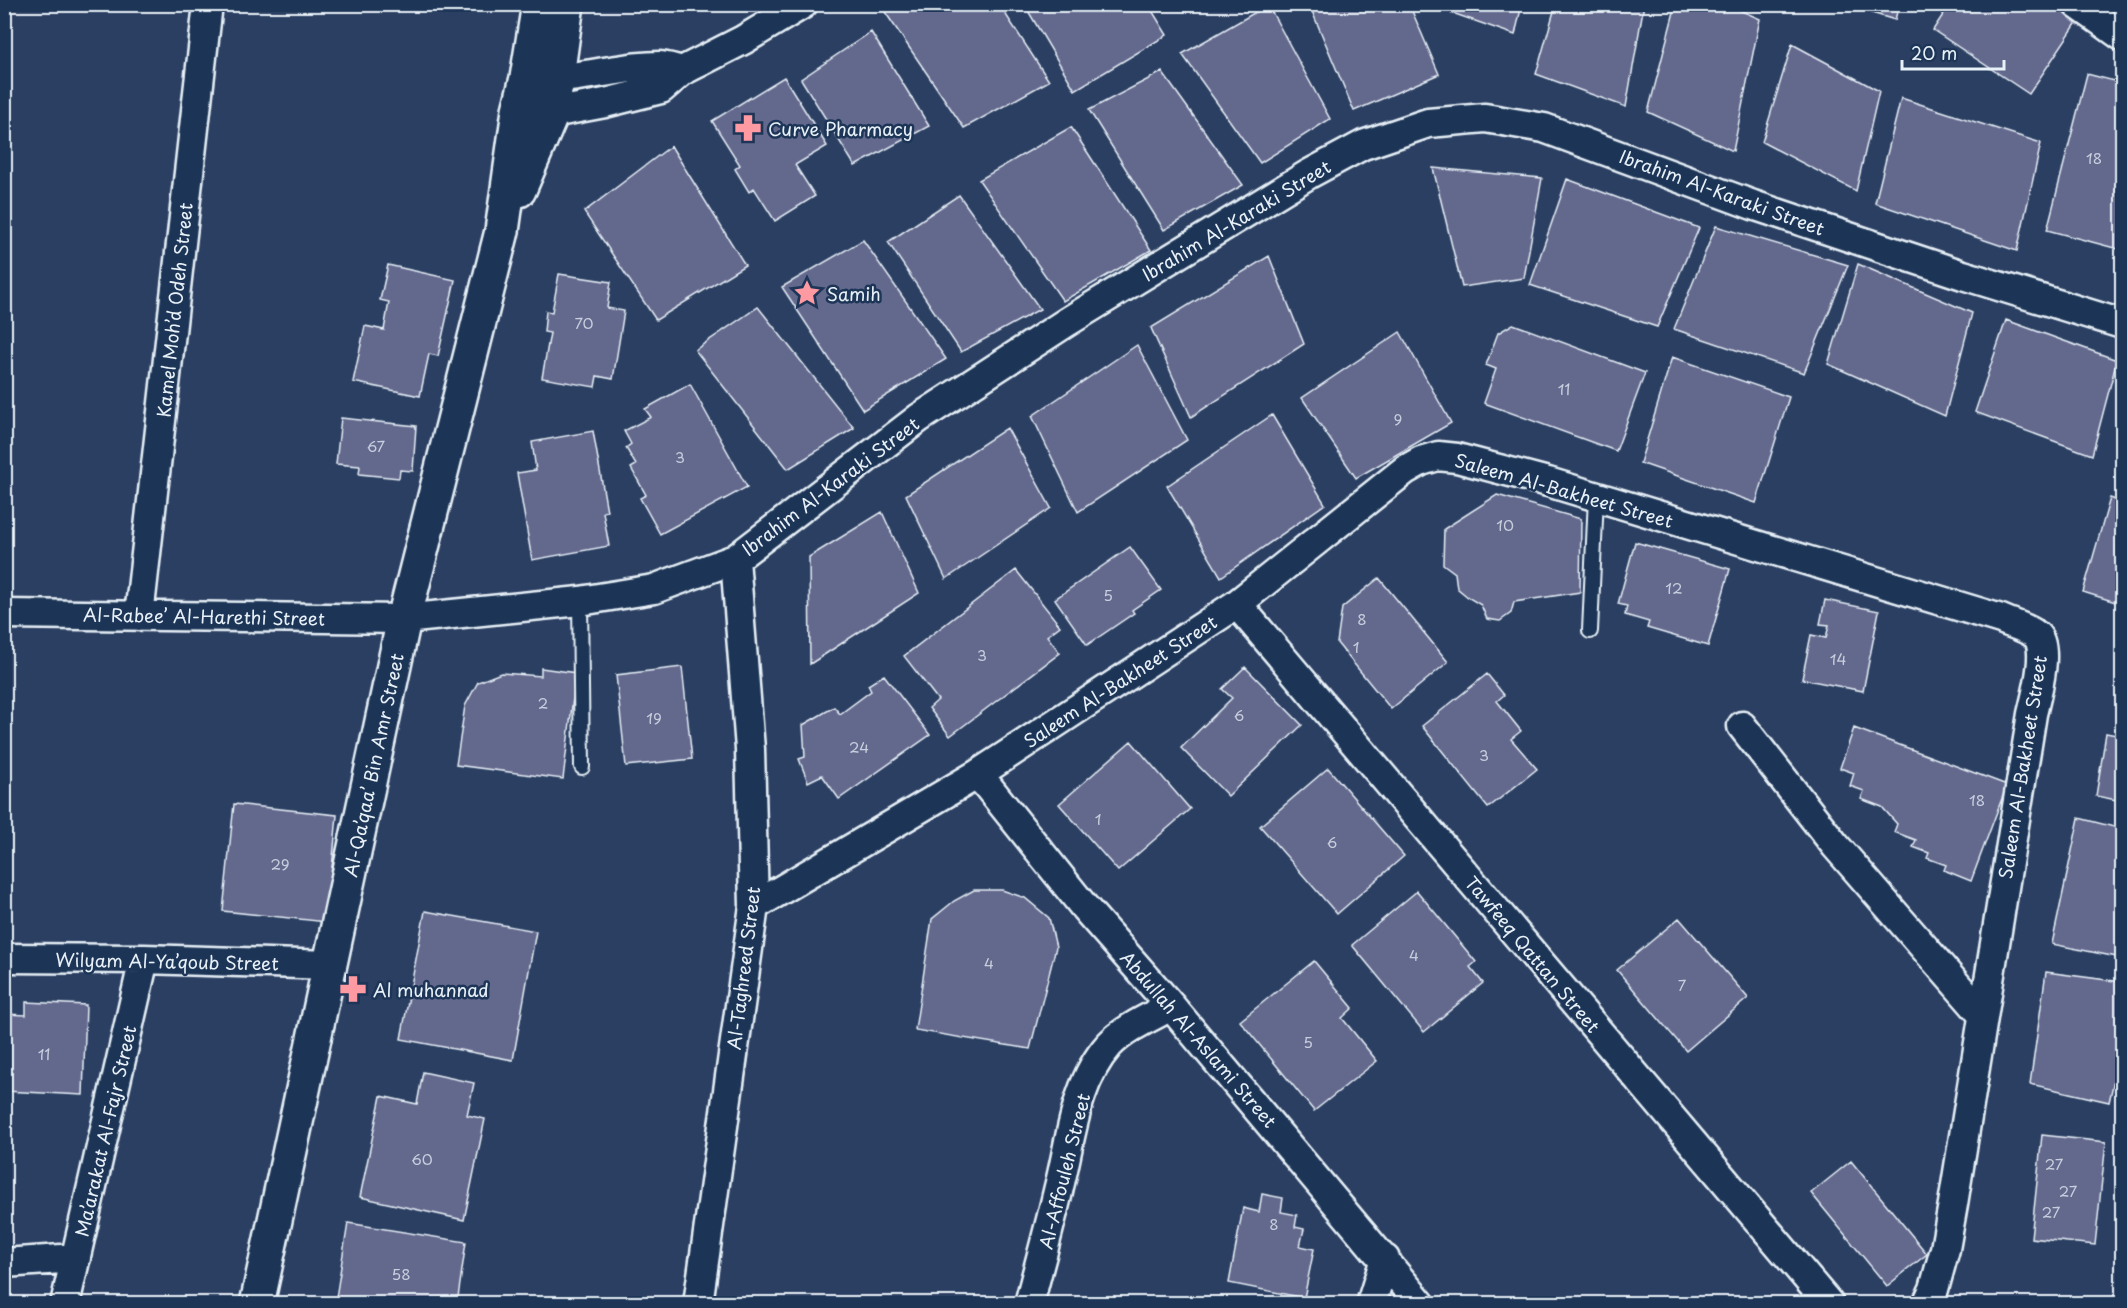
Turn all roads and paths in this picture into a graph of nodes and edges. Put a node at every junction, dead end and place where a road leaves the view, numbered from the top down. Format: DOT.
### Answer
graph roads {
  1 [pos="208,4"];
  2 [pos="539,4"];
  3 [pos="567,4"];
  4 [pos="803,4"];
  5 [pos="2077,4"];
  6 [pos="2122,36"];
  7 [pos="682,71"];
  8 [pos="542,79"];
  9 [pos="519,110"];
  10 [pos="552,113"];
  11 [pos="502,231"];
  12 [pos="2122,324"];
  13 [pos="1596,497"];
  14 [pos="735,559"];
  15 [pos="580,601"];
  16 [pos="1237,604"];
  17 [pos="4,614"];
  18 [pos="139,616"];
  19 [pos="404,619"];
  20 [pos="1590,631"];
  21 [pos="1742,726"];
  22 [pos="582,767"];
  23 [pos="978,774"];
  24 [pos="754,906"];
  25 [pos="4,958"];
  26 [pos="144,958"];
  27 [pos="330,965"];
  28 [pos="1171,1006"];
  29 [pos="1982,1014"];
  30 [pos="76,1258"];
  31 [pos="1385,1259"];
  32 [pos="4,1263"];
  33 [pos="65,1304"];
  34 [pos="257,1304"];
  35 [pos="698,1304"];
  36 [pos="1029,1304"];
  37 [pos="1371,1304"];
  38 [pos="1421,1304"];
  39 [pos="1829,1304"];
  40 [pos="1928,1304"];
  1 -- 18 [label="street, Kamel Moh’d Odeh Street"];
  2 -- 8 [label="street, Al-Qa’qaa’ Bin Amr Street"];
  3 -- 8 [label="street, Al-Qa’qaa’ Bin Amr Street"];
  4 -- 7 [label="street"];
  5 -- 6 [label="street"];
  7 -- 8 [label="street"];
  7 -- 10 [label="street"];
  8 -- 9 [label="street, Al-Qa’qaa’ Bin Amr Street"];
  8 -- 10 [label="street, Al-Qa’qaa’ Bin Amr Street"];
  9 -- 10 [label="street"];
  9 -- 11 [label="street, Al-Qa’qaa’ Bin Amr Street"];
  10 -- 11 [label="street, Al-Qa’qaa’ Bin Amr Street"];
  11 -- 19 [label="street, Al-Qa’qaa’ Bin Amr Street"];
  12 -- 14 [label="street, Ibrahim Al-Karaki Street"];
  13 -- 16 [label="street, Saleem Al-Bakheet Street"];
  13 -- 20 [label="lane"];
  13 -- 29 [label="street, Saleem Al-Bakheet Street"];
  14 -- 15 [label="street, Ibrahim Al-Karaki Street"];
  14 -- 24 [label="street, Al-Taghreed Street"];
  15 -- 19 [label="street, Ibrahim Al-Karaki Street"];
  15 -- 22 [label="lane"];
  16 -- 23 [label="street, Saleem Al-Bakheet Street"];
  16 -- 39 [label="street, Tawfeeq Qattan Street"];
  17 -- 18 [label="street, Al-Rabee’ Al-Harethi Street"];
  18 -- 19 [label="street, Al-Rabee’ Al-Harethi Street"];
  19 -- 27 [label="street, Al-Qa’qaa’ Bin Amr Street"];
  21 -- 29 [label="street"];
  23 -- 24 [label="street, Saleem Al-Bakheet Street"];
  23 -- 28 [label="street, Abdullah Al-Aslami Street"];
  24 -- 35 [label="street, Al-Taghreed Street"];
  25 -- 26 [label="street, Wilyam Al-Ya’qoub Street"];
  26 -- 27 [label="street, Wilyam Al-Ya’qoub Street"];
  26 -- 30 [label="street, Ma’arakat Al-Fajr Street"];
  27 -- 34 [label="street, Al-Qa’qaa’ Bin Amr Street"];
  28 -- 31 [label="street, Abdullah Al-Aslami Street"];
  28 -- 36 [label="street, Al-Affouleh Street"];
  29 -- 40 [label="street, Saleem Al-Bakheet Street"];
  30 -- 32 [label="street"];
  30 -- 33 [label="street, Ma’arakat Al-Fajr Street"];
  31 -- 37 [label="street"];
  31 -- 38 [label="street, Abdullah Al-Aslami Street"];
}
